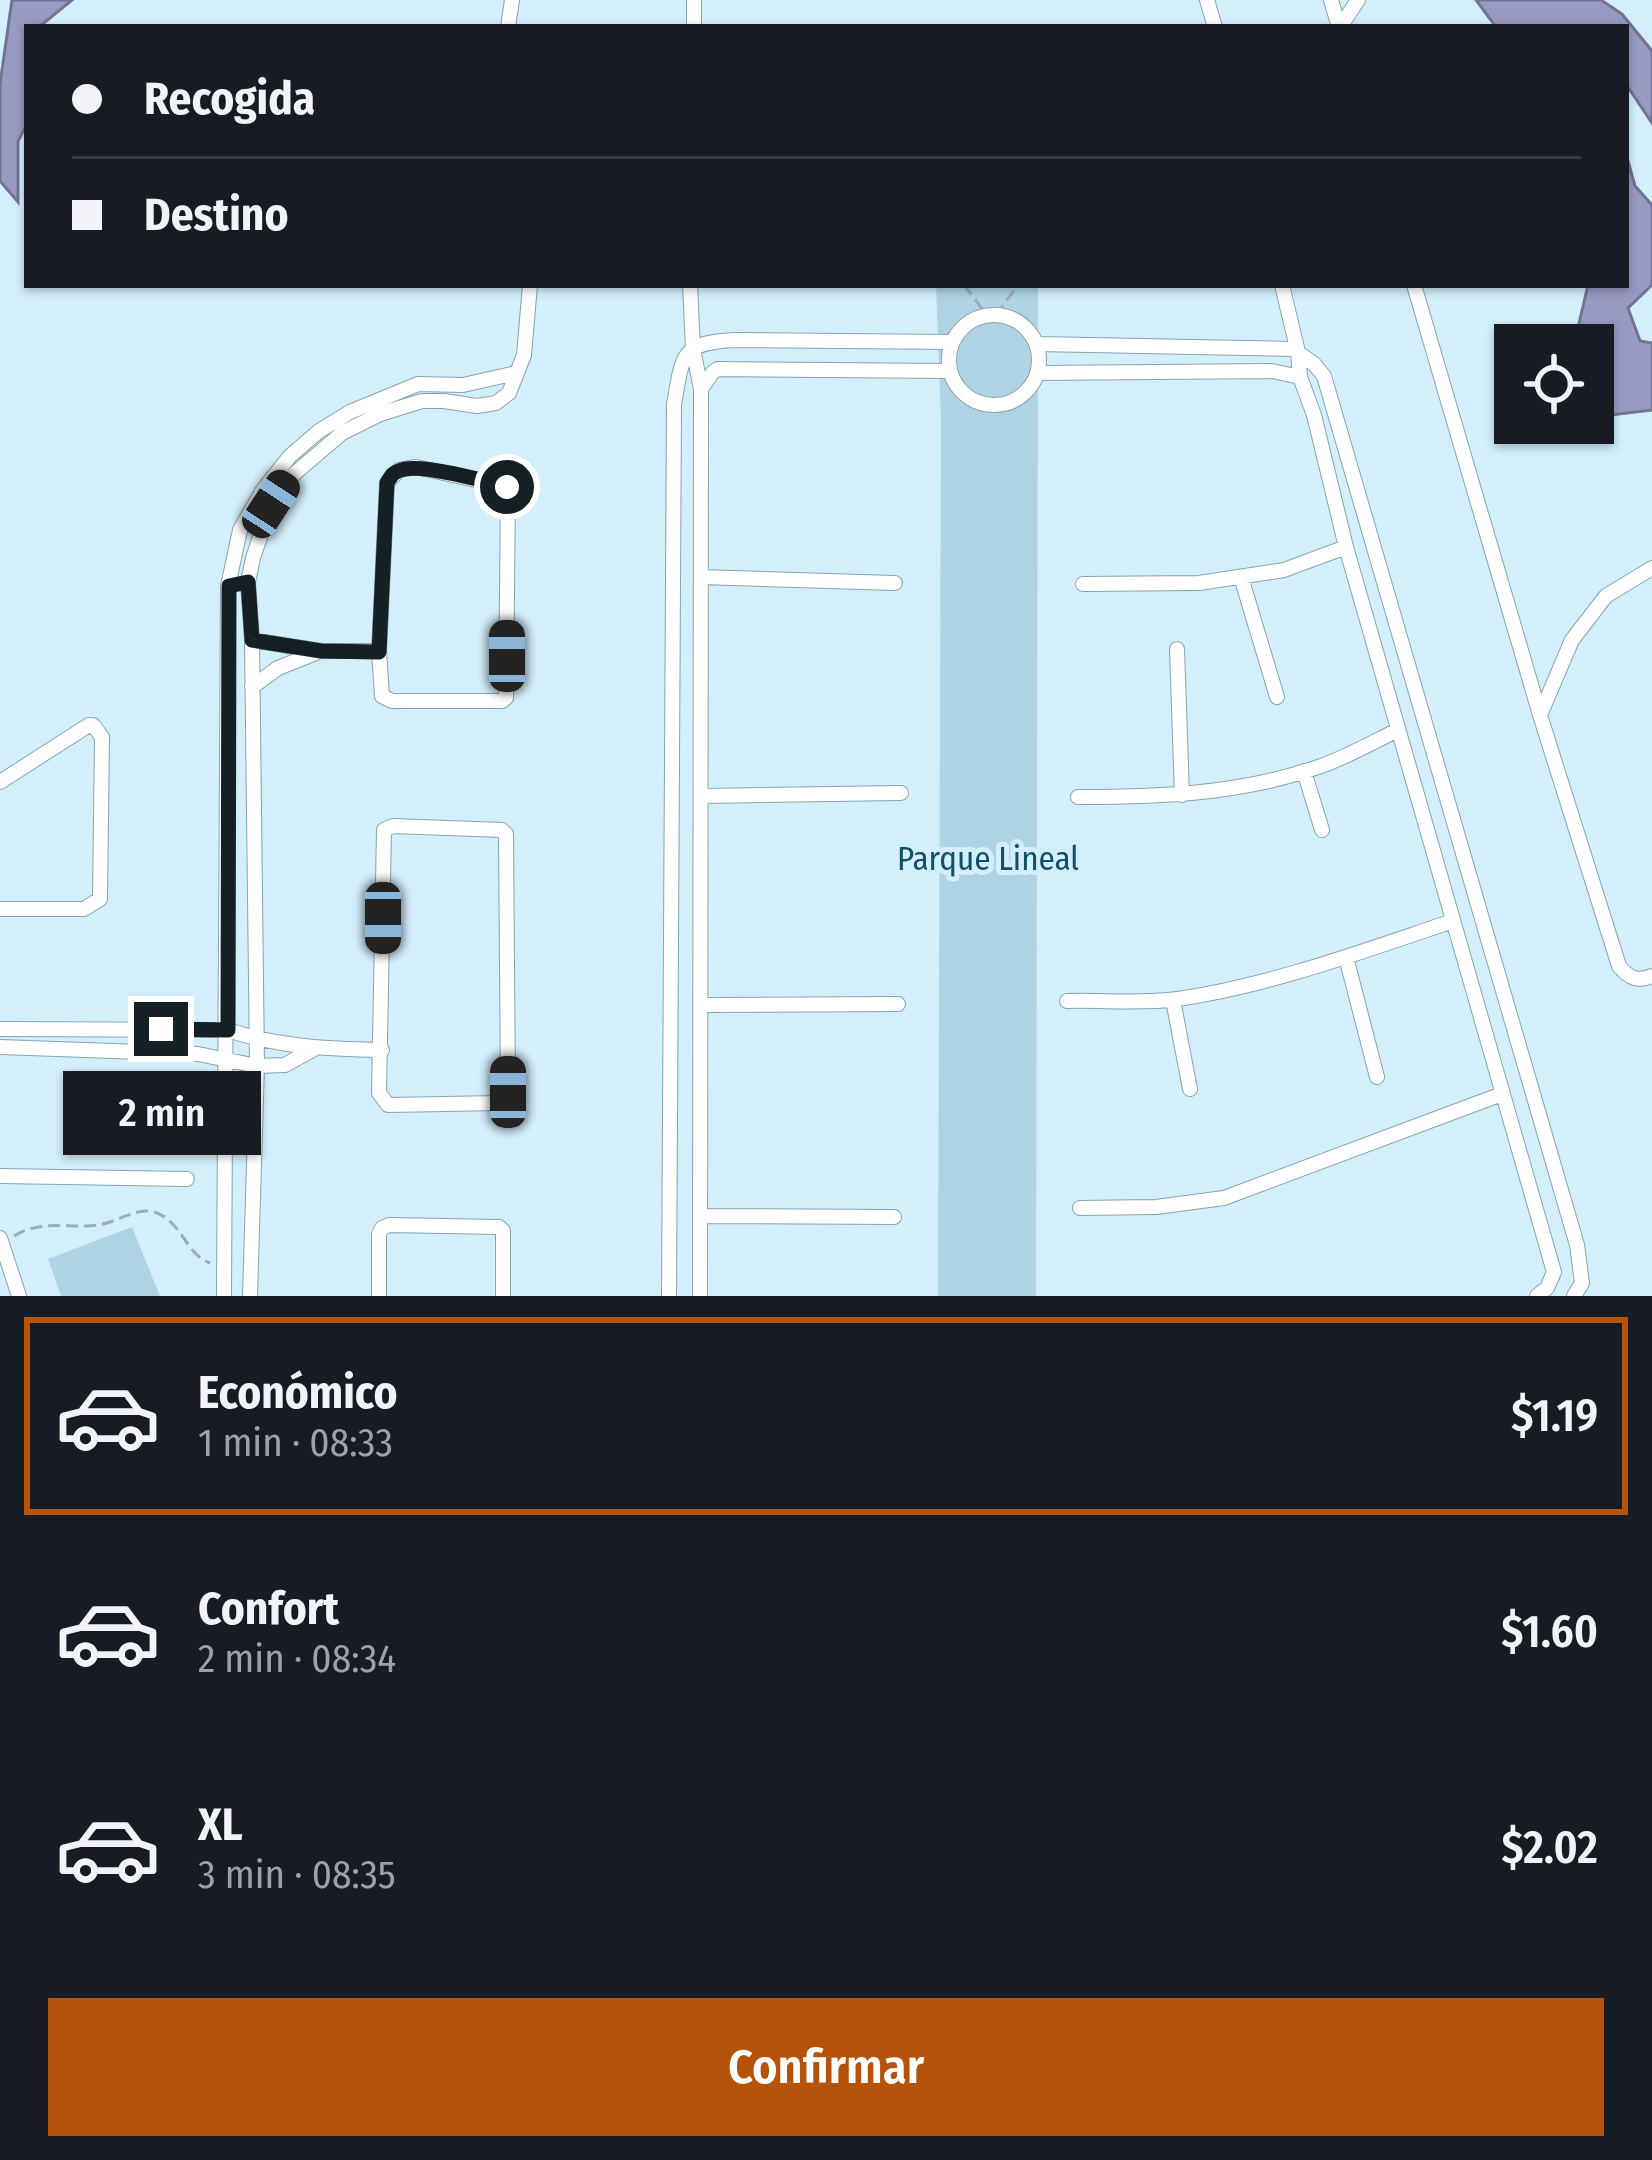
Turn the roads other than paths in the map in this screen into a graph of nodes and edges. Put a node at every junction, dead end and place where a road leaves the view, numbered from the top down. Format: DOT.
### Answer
graph roads {
  1 [pos="530,288"];
  2 [pos="690,288"];
  3 [pos="1283,288"];
  4 [pos="1415,288"];
  5 [pos="952,342"];
  6 [pos="1036,344"];
  7 [pos="693,350"];
  8 [pos="1298,352"];
  9 [pos="950,370"];
  10 [pos="516,373"];
  11 [pos="1038,373"];
  12 [pos="1300,377"];
  13 [pos="476,383"];
  14 [pos="422,384"];
  15 [pos="701,389"];
  16 [pos="432,401"];
  17 [pos="477,406"];
  18 [pos="1346,547"];
  19 [pos="1652,568"];
  20 [pos="701,577"];
  21 [pos="1241,577"];
  22 [pos="248,582"];
  23 [pos="895,583"];
  24 [pos="1083,584"];
  25 [pos="229,586"];
  26 [pos="252,640"];
  27 [pos="1178,650"];
  28 [pos="321,651"];
  29 [pos="379,652"];
  30 [pos="252,687"];
  31 [pos="1277,697"];
  32 [pos="1540,715"];
  33 [pos="1398,730"];
  34 [pos="229,763"];
  35 [pos="252,764"];
  36 [pos="1304,771"];
  37 [pos="0,782"];
  38 [pos="902,793"];
  39 [pos="1182,795"];
  40 [pos="701,796"];
  41 [pos="1078,796"];
  42 [pos="1454,819"];
  43 [pos="1426,827"];
  44 [pos="1322,830"];
  45 [pos="671,898"];
  46 [pos="701,899"];
  47 [pos="0,909"];
  48 [pos="1453,921"];
  49 [pos="1346,957"];
  50 [pos="1652,976"];
  51 [pos="1173,1000"];
  52 [pos="1067,1001"];
  53 [pos="898,1004"];
  54 [pos="701,1005"];
  55 [pos="0,1029"];
  56 [pos="228,1030"];
  57 [pos="256,1040"];
  58 [pos="0,1047"];
  59 [pos="314,1049"];
  60 [pos="382,1049"];
  61 [pos="226,1061"];
  62 [pos="257,1066"];
  63 [pos="1377,1076"];
  64 [pos="1190,1090"];
  65 [pos="1502,1094"];
  66 [pos="0,1176"];
  67 [pos="187,1179"];
  68 [pos="1080,1208"];
  69 [pos="700,1216"];
  70 [pos="894,1217"];
  71 [pos="2,1244"];
  72 [pos="19,1296"];
  73 [pos="224,1296"];
  74 [pos="250,1296"];
  75 [pos="379,1296"];
  76 [pos="503,1296"];
  77 [pos="669,1296"];
  78 [pos="700,1296"];
  79 [pos="1538,1296"];
  80 [pos="1575,1296"];
  1 -- 10 [label="street"];
  2 -- 7 [label="street"];
  3 -- 8 [label="street"];
  4 -- 32 [label="street"];
  5 -- 6 [label="street"];
  5 -- 7 [label="street"];
  5 -- 9 [label="street"];
  6 -- 8 [label="street"];
  6 -- 11 [label="street"];
  7 -- 15 [label="street"];
  7 -- 45 [label="street"];
  8 -- 12 [label="street"];
  8 -- 42 [label="street"];
  9 -- 11 [label="street"];
  9 -- 15 [label="street"];
  10 -- 13 [label="street"];
  10 -- 17 [label="street"];
  11 -- 12 [label="street"];
  12 -- 18 [label="street"];
  13 -- 14 [label="street"];
  13 -- 17 [label="street"];
  14 -- 16 [label="street"];
  14 -- 25 [label="street"];
  15 -- 20 [label="street"];
  16 -- 17 [label="street"];
  16 -- 22 [label="street"];
  18 -- 21 [label="street"];
  18 -- 33 [label="street"];
  19 -- 32 [label="street"];
  20 -- 23 [label="street"];
  20 -- 40 [label="street"];
  21 -- 24 [label="street"];
  21 -- 31 [label="street"];
  22 -- 25 [label="street"];
  22 -- 26 [label="street"];
  25 -- 34 [label="street"];
  26 -- 28 [label="street"];
  26 -- 30 [label="street"];
  27 -- 39 [label="street"];
  28 -- 29 [label="street"];
  28 -- 30 [label="street"];
  29 -- 29 [label="street"];
  30 -- 35 [label="street"];
  32 -- 50 [label="street"];
  33 -- 36 [label="street"];
  33 -- 43 [label="street"];
  34 -- 35 [label="street"];
  34 -- 56 [label="street"];
  35 -- 57 [label="street"];
  36 -- 39 [label="street"];
  36 -- 44 [label="street"];
  37 -- 47 [label="street"];
  38 -- 40 [label="street"];
  39 -- 41 [label="street"];
  40 -- 46 [label="street"];
  42 -- 43 [label="street"];
  42 -- 80 [label="street"];
  43 -- 48 [label="street"];
  45 -- 46 [label="street"];
  45 -- 77 [label="street"];
  46 -- 54 [label="street"];
  48 -- 49 [label="street"];
  48 -- 65 [label="street"];
  49 -- 51 [label="street"];
  49 -- 63 [label="street"];
  51 -- 52 [label="street"];
  51 -- 64 [label="street"];
  53 -- 54 [label="street"];
  54 -- 69 [label="street"];
  55 -- 56 [label="street"];
  56 -- 57 [label="street"];
  56 -- 61 [label="street"];
  57 -- 59 [label="street"];
  57 -- 62 [label="street"];
  58 -- 61 [label="street"];
  59 -- 60 [label="street"];
  59 -- 62 [label="street"];
  60 -- 60 [label="street"];
  61 -- 62 [label="street"];
  61 -- 73 [label="street"];
  62 -- 74 [label="street"];
  65 -- 68 [label="street"];
  65 -- 79 [label="street"];
  66 -- 67 [label="street"];
  69 -- 70 [label="street"];
  69 -- 78 [label="street"];
  71 -- 72 [label="street"];
  75 -- 76 [label="street"];
}
